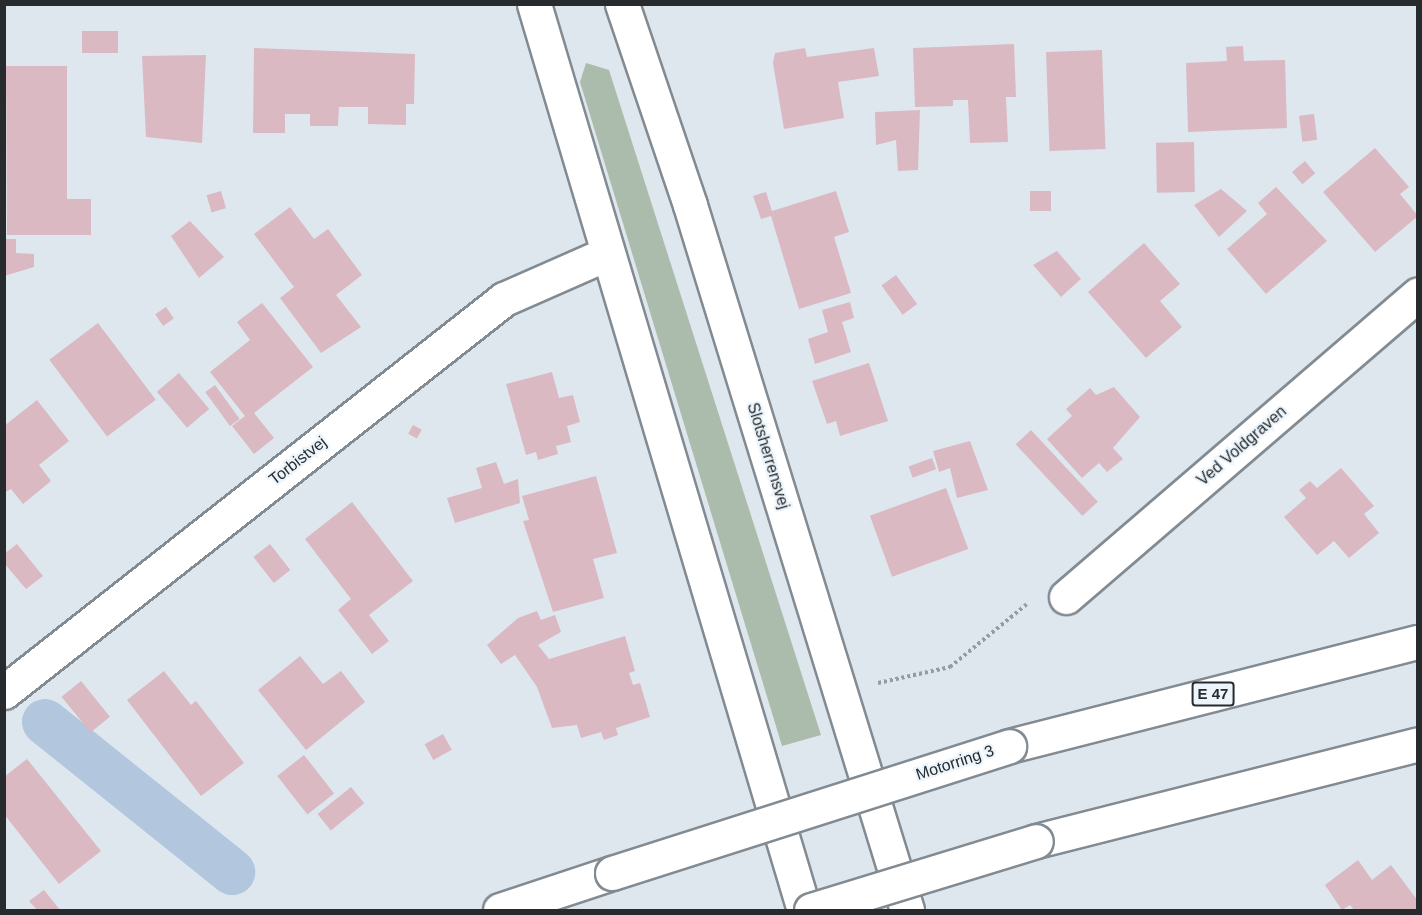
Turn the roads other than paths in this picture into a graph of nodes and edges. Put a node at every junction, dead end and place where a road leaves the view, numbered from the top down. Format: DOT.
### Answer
graph roads {
  1 [pos="534,4"];
  2 [pos="622,4"];
  3 [pos="606,254"];
  4 [pos="1418,294"];
  5 [pos="1066,597"];
  6 [pos="1418,642"];
  7 [pos="4,692"];
  8 [pos="1418,744"];
  9 [pos="500,910"];
  10 [pos="804,910"];
  11 [pos="811,910"];
  12 [pos="907,910"];
  1 -- 3 [label="main road"];
  2 -- 12 [label="main road, Slotsherrensvej"];
  3 -- 7 [label="main road, Torbistvej"];
  3 -- 10 [label="main road"];
  4 -- 5 [label="main road, Ved Voldgraven"];
  6 -- 9 [label="main road, Motorring 3 / E 47, bridge"];
  8 -- 11 [label="main road, bridge"];
}
